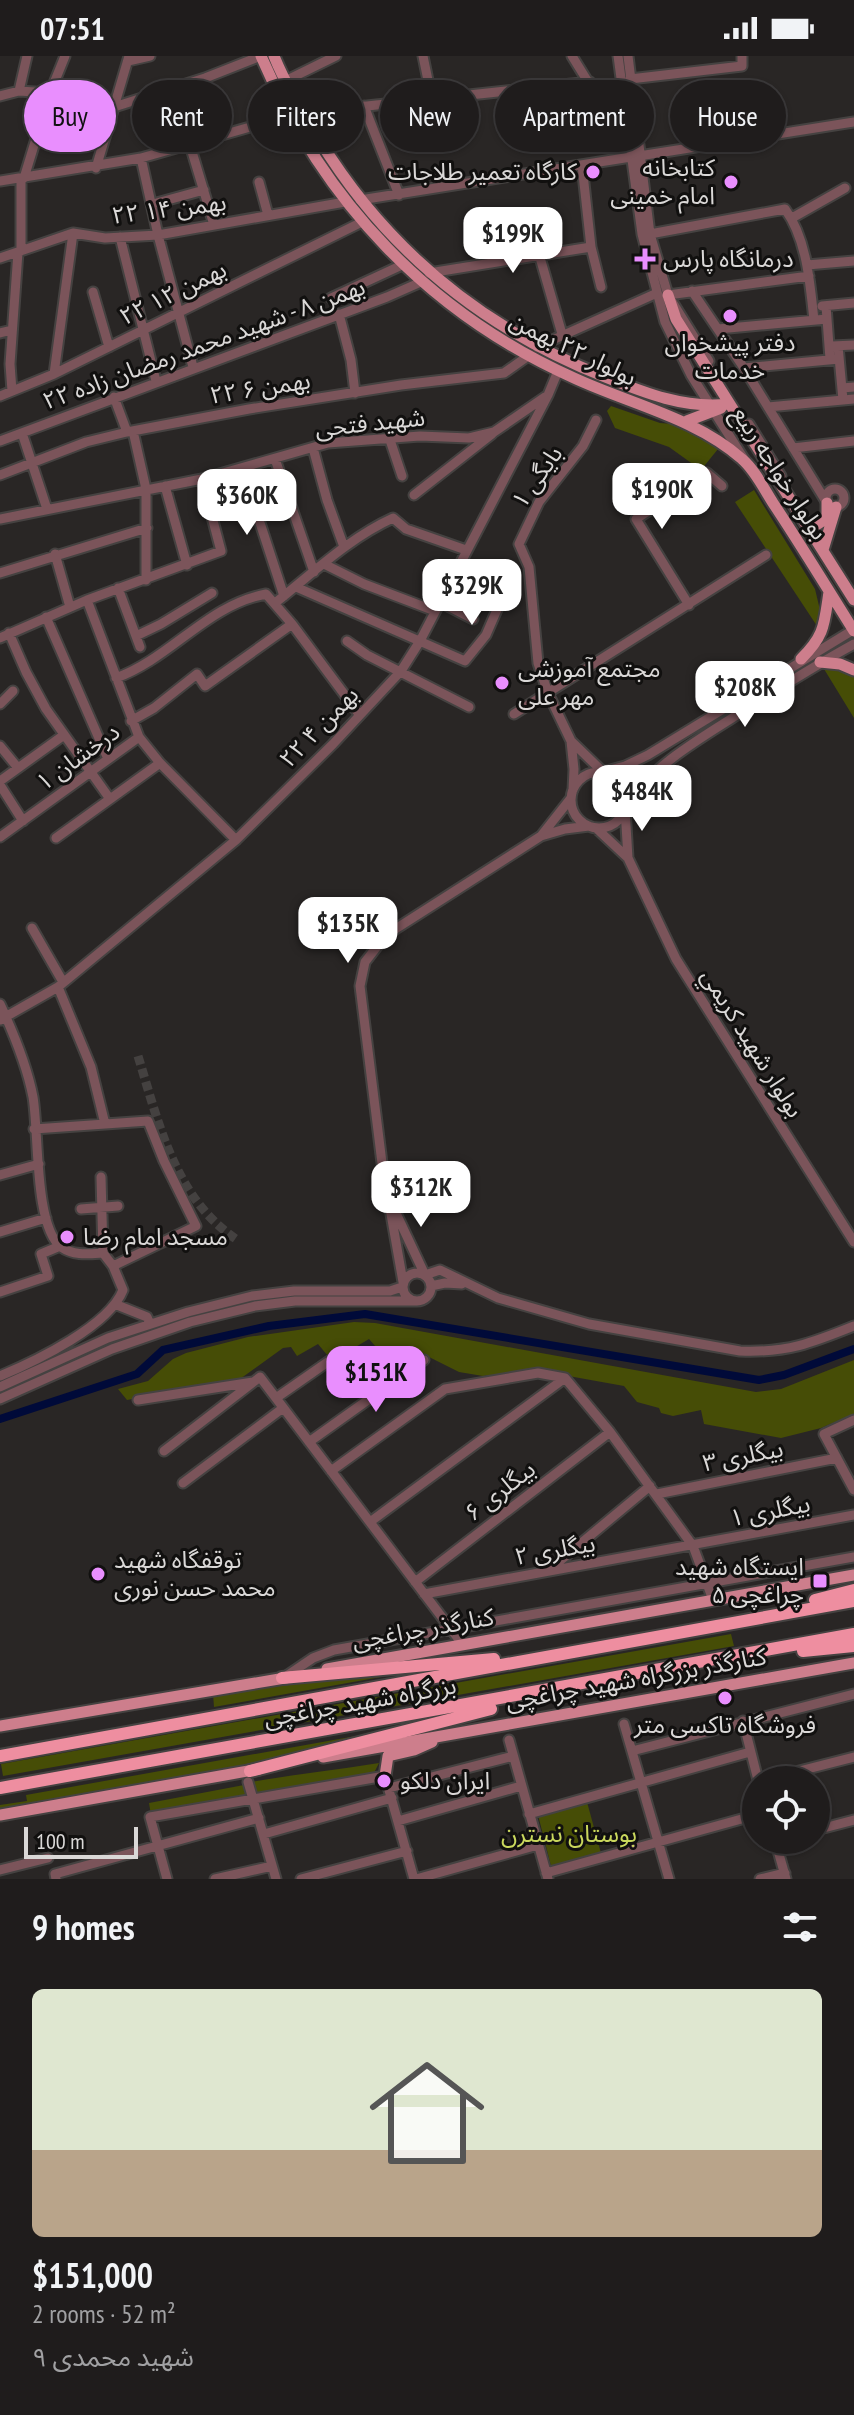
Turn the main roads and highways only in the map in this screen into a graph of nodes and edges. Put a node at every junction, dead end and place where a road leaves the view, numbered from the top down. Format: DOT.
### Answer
graph roads {
  1 [pos="261,56"];
  2 [pos="274,56"];
  3 [pos="425,277"];
  4 [pos="662,294"];
  5 [pos="532,352"];
  6 [pos="728,404"];
  7 [pos="713,409"];
  8 [pos="687,421"];
  9 [pos="745,461"];
  10 [pos="807,524"];
  11 [pos="823,550"];
  12 [pos="849,586"];
  13 [pos="829,592"];
  14 [pos="854,600"];
  15 [pos="854,630"];
  16 [pos="801,659"];
  17 [pos="820,662"];
  18 [pos="854,670"];
  19 [pos="854,1575"];
  20 [pos="854,1590"];
  21 [pos="854,1601"];
  22 [pos="723,1624"];
  23 [pos="854,1634"];
  24 [pos="854,1646"];
  25 [pos="573,1651"];
  26 [pos="728,1659"];
  27 [pos="853,1666"];
  28 [pos="282,1678"];
  29 [pos="587,1684"];
  30 [pos="0,1726"];
  31 [pos="441,1737"];
  32 [pos="3,1755"];
  33 [pos="249,1776"];
  34 [pos="385,1776"];
  35 [pos="0,1788"];
  36 [pos="0,1815"];
  1 -- 3 [label="main road, بولوار ۲۲ بهمن"];
  2 -- 3 [label="main road, بولوار ۲۲ بهمن"];
  3 -- 5 [label="main road, بولوار ۲۲ بهمن"];
  4 -- 6 [label="main road"];
  5 -- 7 [label="main road, بولوار ۲۲ بهمن"];
  5 -- 8 [label="main road, بولوار ۲۲ بهمن"];
  6 -- 7 [label="main road, بولوار ۲۲ بهمن"];
  6 -- 10 [label="main road, بولوار خواجه ربیع"];
  7 -- 8 [label="main road"];
  8 -- 9 [label="main road, بولوار ۲۲ بهمن"];
  9 -- 13 [label="main road, بولوار خواجه ربیع"];
  10 -- 11 [label="main road, بولوار خواجه ربیع"];
  10 -- 11 [label="main road"];
  11 -- 12 [label="main road, بولوار خواجه ربیع"];
  12 -- 14 [label="main road, بولوار خواجه ربیع"];
  13 -- 15 [label="main road, بولوار خواجه ربیع"];
  13 -- 16 [label="main road"];
  17 -- 18 [label="main road"];
  19 -- 28 [label="main road, کنارگذر چراغچی"];
  20 -- 22 [label="highway"];
  21 -- 22 [label="highway"];
  22 -- 25 [label="highway, بزرگراه شهید چراغچی"];
  23 -- 26 [label="highway"];
  24 -- 26 [label="highway"];
  25 -- 28 [label="highway"];
  25 -- 32 [label="highway, بزرگراه شهید چراغچی"];
  26 -- 29 [label="highway, بزرگراه شهید چراغچی"];
  27 -- 31 [label="main road, کنارگذر بزرگراه شهید چراغچی"];
  28 -- 30 [label="main road, کنارگذر چراغچی"];
  29 -- 33 [label="highway"];
  29 -- 35 [label="highway, بزرگراه شهید چراغچی"];
  31 -- 33 [label="main road, کنارگذر بزرگراه شهید چراغچی"];
  31 -- 34 [label="main road"];
  33 -- 36 [label="main road, کنارگذر بزرگراه شهید چراغچی"];
}
